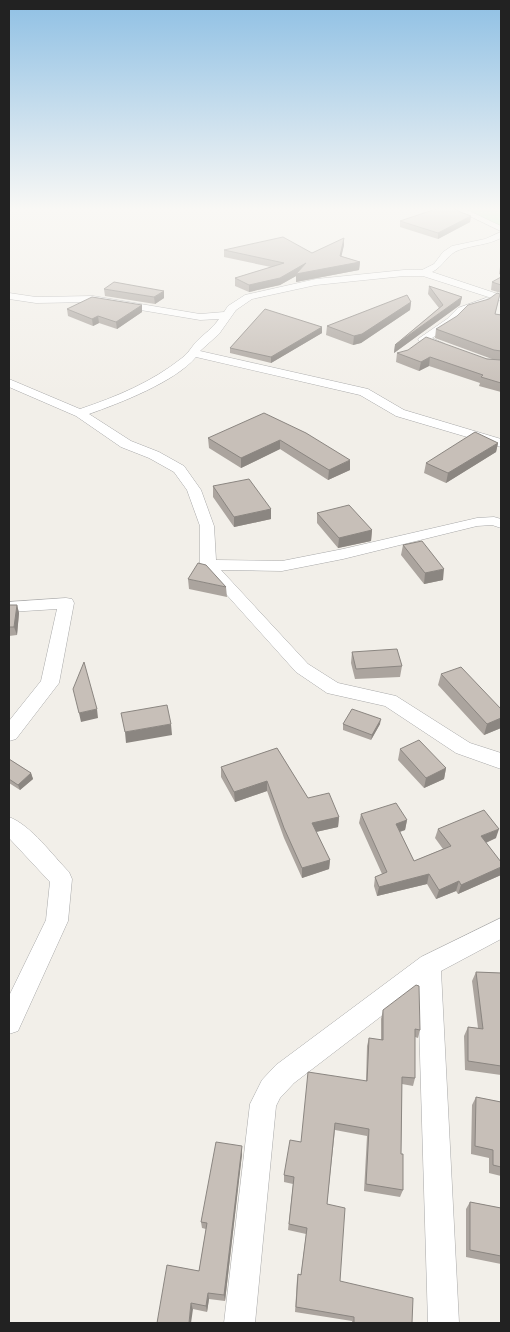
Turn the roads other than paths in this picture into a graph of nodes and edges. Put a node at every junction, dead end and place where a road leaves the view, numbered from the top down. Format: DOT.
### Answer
graph roads {
  1 [pos="429,270"];
  2 [pos="424,273"];
  3 [pos="9,296"];
  4 [pos="497,297"];
  5 [pos="227,315"];
  6 [pos="454,350"];
  7 [pos="194,352"];
  8 [pos="10,384"];
  9 [pos="80,413"];
  10 [pos="501,443"];
  11 [pos="501,524"];
  12 [pos="208,565"];
  13 [pos="9,607"];
  14 [pos="9,734"];
  15 [pos="501,761"];
  16 [pos="9,826"];
  17 [pos="501,928"];
  18 [pos="428,965"];
  19 [pos="9,1022"];
  20 [pos="239,1323"];
  21 [pos="444,1323"];
  1 -- 2 [label="street"];
  2 -- 4 [label="street"];
  2 -- 5 [label="street"];
  3 -- 5 [label="street"];
  4 -- 6 [label="street"];
  5 -- 7 [label="street"];
  7 -- 9 [label="street"];
  7 -- 10 [label="street"];
  8 -- 9 [label="street"];
  9 -- 12 [label="street"];
  11 -- 12 [label="street"];
  12 -- 15 [label="street"];
  13 -- 14 [label="street"];
  16 -- 19 [label="street"];
  17 -- 18 [label="street"];
  18 -- 20 [label="street"];
  18 -- 21 [label="street"];
}
